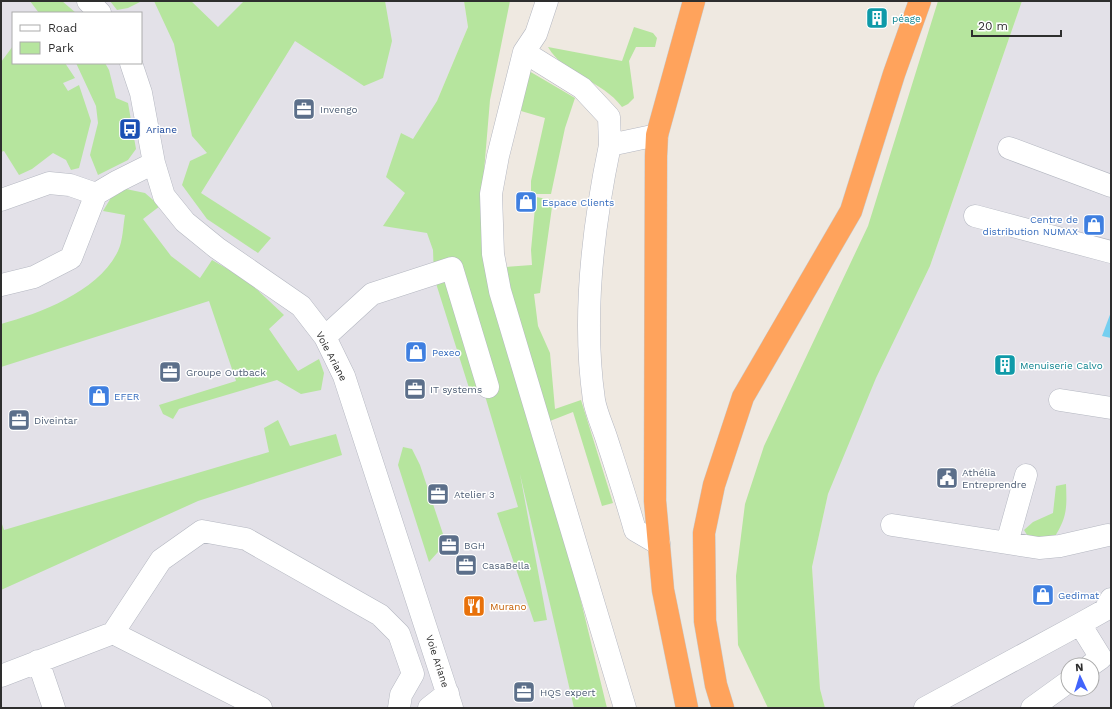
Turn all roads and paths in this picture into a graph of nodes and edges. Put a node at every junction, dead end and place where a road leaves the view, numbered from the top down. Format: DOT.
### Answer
graph roads {
  1 [pos="88,1"];
  2 [pos="547,1"];
  3 [pos="694,1"];
  4 [pos="920,1"];
  5 [pos="99,12"];
  6 [pos="530,43"];
  7 [pos="131,64"];
  8 [pos="657,135"];
  9 [pos="610,144"];
  10 [pos="1009,148"];
  11 [pos="154,163"];
  12 [pos="1111,186"];
  13 [pos="96,194"];
  14 [pos="1,200"];
  15 [pos="975,216"];
  16 [pos="1111,252"];
  17 [pos="1,285"];
  18 [pos="325,337"];
  19 [pos="488,387"];
  20 [pos="1060,400"];
  21 [pos="1111,408"];
  22 [pos="1026,475"];
  23 [pos="892,525"];
  24 [pos="1110,533"];
  25 [pos="1007,543"];
  26 [pos="659,544"];
  27 [pos="1111,600"];
  28 [pos="1080,624"];
  29 [pos="113,633"];
  30 [pos="1099,657"];
  31 [pos="38,661"];
  32 [pos="1,676"];
  33 [pos="1060,688"];
  34 [pos="450,700"];
  35 [pos="54,708"];
  36 [pos="261,708"];
  37 [pos="399,708"];
  38 [pos="428,708"];
  39 [pos="625,708"];
  40 [pos="687,708"];
  41 [pos="723,708"];
  42 [pos="925,708"];
  43 [pos="1032,708"];
  1 -- 5 [label="street"];
  2 -- 6 [label="street"];
  3 -- 8 [label="highway"];
  4 -- 41 [label="highway"];
  6 -- 9 [label="street"];
  6 -- 39 [label="street"];
  7 -- 11 [label="street, Voie Ariane"];
  8 -- 9 [label="street"];
  8 -- 26 [label="highway"];
  9 -- 26 [label="street"];
  10 -- 12 [label="street"];
  11 -- 13 [label="street"];
  11 -- 18 [label="street, Voie Ariane"];
  13 -- 14 [label="street"];
  13 -- 17 [label="street"];
  15 -- 16 [label="street"];
  18 -- 19 [label="street"];
  18 -- 34 [label="street, Voie Ariane"];
  20 -- 21 [label="street"];
  22 -- 25 [label="street"];
  23 -- 25 [label="street"];
  24 -- 25 [label="street"];
  26 -- 40 [label="highway"];
  27 -- 28 [label="street"];
  28 -- 30 [label="street"];
  28 -- 42 [label="street"];
  29 -- 31 [label="street"];
  29 -- 36 [label="street"];
  29 -- 37 [label="street"];
  31 -- 32 [label="street"];
  31 -- 35 [label="street"];
  33 -- 43 [label="street"];
  34 -- 38 [label="street"];
}
